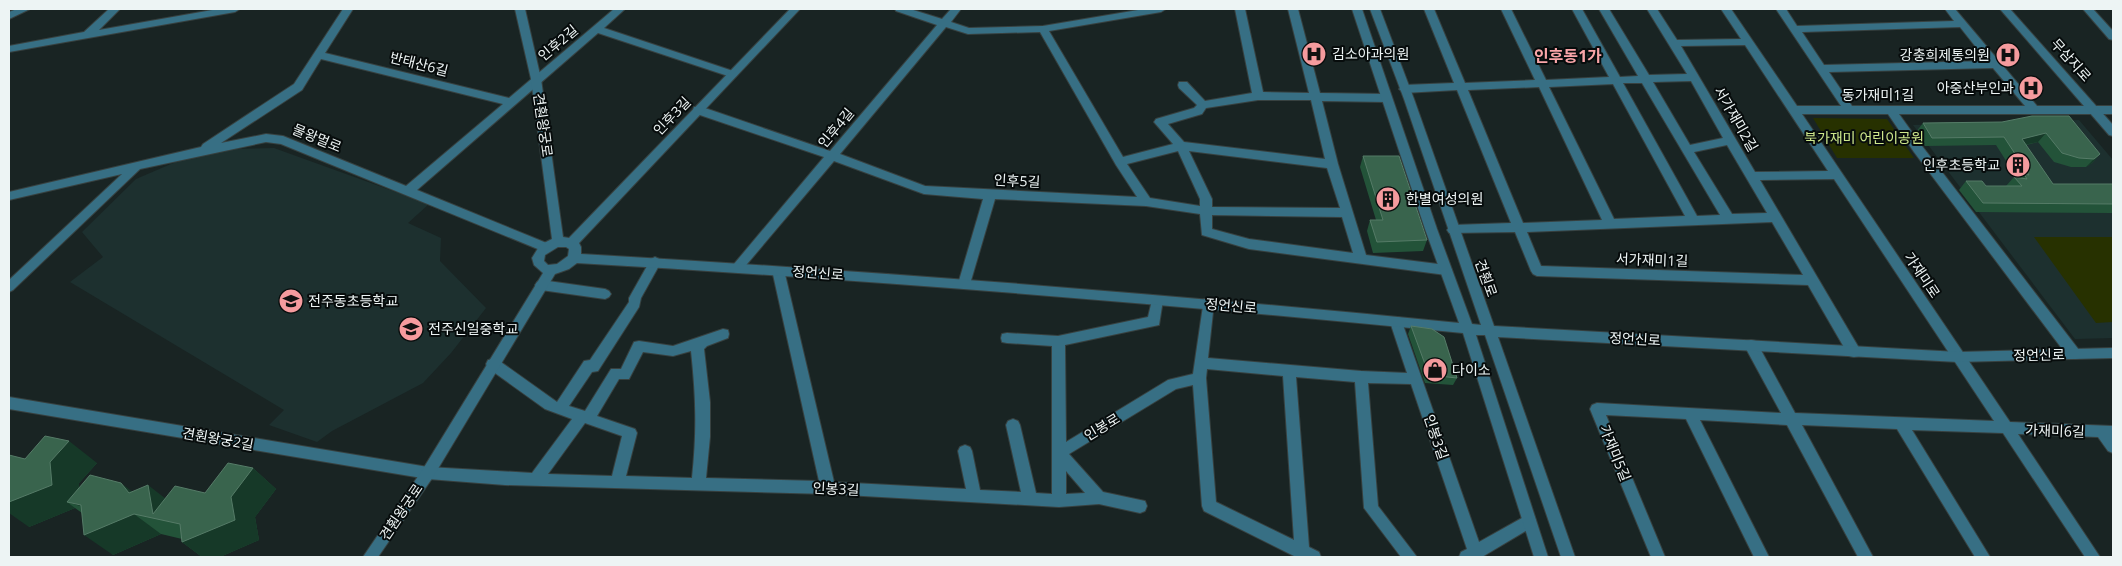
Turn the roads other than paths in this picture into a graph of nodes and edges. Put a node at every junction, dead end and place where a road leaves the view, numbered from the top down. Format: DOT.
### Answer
graph roads {
  1 [pos="25,9"];
  2 [pos="115,9"];
  3 [pos="235,9"];
  4 [pos="348,9"];
  5 [pos="520,9"];
  6 [pos="620,9"];
  7 [pos="795,9"];
  8 [pos="900,9"];
  9 [pos="956,9"];
  10 [pos="1161,9"];
  11 [pos="1240,9"];
  12 [pos="1293,9"];
  13 [pos="1357,9"];
  14 [pos="1374,9"];
  15 [pos="1506,9"];
  16 [pos="1577,9"];
  17 [pos="1605,9"];
  18 [pos="1726,9"];
  19 [pos="1780,9"];
  20 [pos="1950,9"];
  21 [pos="2005,9"];
  22 [pos="2088,9"];
  23 [pos="1654,12"];
  24 [pos="1432,14"];
  25 [pos="9,16"];
  26 [pos="945,22"];
  27 [pos="1962,24"];
  28 [pos="596,29"];
  29 [pos="1794,29"];
  30 [pos="1043,30"];
  31 [pos="86,36"];
  32 [pos="2113,37"];
  33 [pos="1748,42"];
  34 [pos="1674,43"];
  35 [pos="9,49"];
  36 [pos="319,55"];
  37 [pos="1996,64"];
  38 [pos="1821,69"];
  39 [pos="732,74"];
  40 [pos="1694,77"];
  41 [pos="536,79"];
  42 [pos="1645,79"];
  43 [pos="1616,80"];
  44 [pos="1543,84"];
  45 [pos="1184,85"];
  46 [pos="1462,87"];
  47 [pos="1404,89"];
  48 [pos="1258,96"];
  49 [pos="1316,98"];
  50 [pos="1386,98"];
  51 [pos="511,102"];
  52 [pos="1203,105"];
  53 [pos="698,110"];
  54 [pos="1793,110"];
  55 [pos="1848,110"];
  56 [pos="1891,110"];
  57 [pos="2034,110"];
  58 [pos="2095,110"];
  59 [pos="2113,110"];
  60 [pos="2113,132"];
  61 [pos="1731,140"];
  62 [pos="1181,146"];
  63 [pos="1688,149"];
  64 [pos="202,151"];
  65 [pos="832,156"];
  66 [pos="1120,162"];
  67 [pos="1332,164"];
  68 [pos="136,167"];
  69 [pos="1837,174"];
  70 [pos="1752,176"];
  71 [pos="408,191"];
  72 [pos="990,195"];
  73 [pos="9,196"];
  74 [pos="1146,202"];
  75 [pos="1206,211"];
  76 [pos="1348,213"];
  77 [pos="1776,216"];
  78 [pos="1728,218"];
  79 [pos="1694,221"];
  80 [pos="1610,223"];
  81 [pos="1520,228"];
  82 [pos="1453,230"];
  83 [pos="565,243"];
  84 [pos="545,247"];
  85 [pos="574,258"];
  86 [pos="1361,259"];
  87 [pos="655,262"];
  88 [pos="738,267"];
  89 [pos="551,270"];
  90 [pos="778,270"];
  91 [pos="1446,270"];
  92 [pos="1813,280"];
  93 [pos="964,284"];
  94 [pos="541,285"];
  95 [pos="9,287"];
  96 [pos="605,294"];
  97 [pos="1157,300"];
  98 [pos="1208,303"];
  99 [pos="1396,322"];
  100 [pos="1468,329"];
  101 [pos="1489,330"];
  102 [pos="723,334"];
  103 [pos="1007,338"];
  104 [pos="1058,341"];
  105 [pos="702,342"];
  106 [pos="1751,345"];
  107 [pos="1854,352"];
  108 [pos="2113,353"];
  109 [pos="2074,354"];
  110 [pos="1958,357"];
  111 [pos="1200,363"];
  112 [pos="493,364"];
  113 [pos="1289,371"];
  114 [pos="1361,377"];
  115 [pos="1199,378"];
  116 [pos="1415,379"];
  117 [pos="9,403"];
  118 [pos="560,409"];
  119 [pos="1691,415"];
  120 [pos="585,417"];
  121 [pos="1792,419"];
  122 [pos="1901,424"];
  123 [pos="1013,425"];
  124 [pos="2006,429"];
  125 [pos="2108,432"];
  126 [pos="2113,447"];
  127 [pos="966,451"];
  128 [pos="1059,453"];
  129 [pos="428,473"];
  130 [pos="535,480"];
  131 [pos="617,482"];
  132 [pos="698,484"];
  133 [pos="828,488"];
  134 [pos="974,496"];
  135 [pos="1099,498"];
  136 [pos="1030,500"];
  137 [pos="1059,501"];
  138 [pos="1140,506"];
  139 [pos="1529,521"];
  140 [pos="1308,555"];
  141 [pos="1471,555"];
  142 [pos="370,557"];
  143 [pos="1410,557"];
  144 [pos="1541,557"];
  145 [pos="1568,557"];
  146 [pos="1658,557"];
  147 [pos="1762,557"];
  148 [pos="1866,557"];
  149 [pos="1983,557"];
  150 [pos="2092,557"];
  1 -- 25 [label="street"];
  2 -- 31 [label="street"];
  3 -- 31 [label="street"];
  4 -- 36 [label="street"];
  5 -- 41 [label="street, 견훤왕궁로"];
  6 -- 28 [label="street, 인후2길"];
  7 -- 39 [label="street, 인후3길"];
  8 -- 26 [label="street"];
  9 -- 26 [label="street, 인후4길"];
  10 -- 30 [label="street"];
  11 -- 48 [label="street"];
  12 -- 49 [label="street"];
  13 -- 50 [label="street"];
  14 -- 47 [label="street, 견훤로"];
  15 -- 44 [label="street"];
  16 -- 43 [label="street"];
  17 -- 42 [label="street"];
  18 -- 33 [label="street, 가재미로"];
  19 -- 29 [label="street"];
  20 -- 27 [label="street"];
  21 -- 58 [label="street, 무삼지로"];
  22 -- 32 [label="street"];
  23 -- 34 [label="street, 서가재미2길"];
  24 -- 46 [label="street"];
  26 -- 30 [label="street"];
  26 -- 65 [label="street, 인후4길"];
  27 -- 29 [label="street"];
  27 -- 37 [label="street"];
  28 -- 39 [label="street"];
  28 -- 41 [label="street, 인후2길"];
  29 -- 38 [label="street"];
  30 -- 66 [label="street"];
  31 -- 35 [label="street"];
  33 -- 34 [label="street"];
  33 -- 54 [label="street, 가재미로"];
  34 -- 40 [label="street, 서가재미2길"];
  36 -- 51 [label="street, 반태산6길"];
  36 -- 64 [label="street"];
  37 -- 38 [label="street, 동가재미1길"];
  37 -- 57 [label="street"];
  38 -- 55 [label="street"];
  39 -- 53 [label="street, 인후3길"];
  40 -- 42 [label="street"];
  40 -- 61 [label="street, 서가재미2길"];
  41 -- 51 [label="street, 인후2길"];
  41 -- 83 [label="street, 견훤왕궁로"];
  42 -- 43 [label="street"];
  42 -- 63 [label="street"];
  43 -- 44 [label="street"];
  43 -- 79 [label="street"];
  44 -- 46 [label="street"];
  44 -- 80 [label="street"];
  45 -- 52 [label="street"];
  46 -- 47 [label="street"];
  46 -- 81 [label="street, 서가재미1길"];
  47 -- 82 [label="street, 견훤로"];
  48 -- 49 [label="street"];
  48 -- 52 [label="street"];
  49 -- 50 [label="street"];
  49 -- 67 [label="street"];
  50 -- 91 [label="street"];
  51 -- 71 [label="street, 인후2길"];
  52 -- 62 [label="street"];
  53 -- 65 [label="street, 인후5길"];
  53 -- 83 [label="street, 인후3길"];
  54 -- 55 [label="street, 동가재미1길"];
  54 -- 69 [label="street, 가재미로"];
  55 -- 56 [label="street, 동가재미1길"];
  56 -- 57 [label="street, 동가재미1길"];
  56 -- 109 [label="street"];
  57 -- 58 [label="street, 동가재미1길"];
  58 -- 59 [label="street, 동가재미1길"];
  58 -- 60 [label="street, 무삼지로"];
  61 -- 63 [label="street"];
  61 -- 70 [label="street, 서가재미2길"];
  62 -- 66 [label="street"];
  62 -- 67 [label="street"];
  62 -- 75 [label="street"];
  63 -- 78 [label="street"];
  64 -- 68 [label="street, 물왕멀로"];
  64 -- 71 [label="street, 물왕멀로"];
  65 -- 72 [label="street, 인후5길"];
  65 -- 88 [label="street, 인후4길"];
  66 -- 74 [label="street"];
  67 -- 76 [label="street"];
  68 -- 73 [label="street, 물왕멀로"];
  68 -- 95 [label="street"];
  69 -- 70 [label="street"];
  69 -- 110 [label="street, 가재미로"];
  70 -- 77 [label="street"];
  71 -- 84 [label="street, 물왕멀로"];
  72 -- 74 [label="street, 인후5길"];
  72 -- 93 [label="street"];
  74 -- 75 [label="street, 인후5길"];
  75 -- 76 [label="street, 인후5길"];
  75 -- 86 [label="street"];
  76 -- 86 [label="street"];
  77 -- 78 [label="street"];
  77 -- 92 [label="street"];
  78 -- 79 [label="street"];
  79 -- 80 [label="street"];
  80 -- 81 [label="street"];
  81 -- 82 [label="street"];
  81 -- 92 [label="street, 서가재미1길"];
  82 -- 101 [label="street, 견훤로"];
  83 -- 84 [label="street"];
  83 -- 85 [label="street"];
  84 -- 89 [label="street"];
  85 -- 87 [label="street, 정언신로"];
  85 -- 89 [label="street"];
  86 -- 91 [label="street"];
  87 -- 88 [label="street, 정언신로"];
  87 -- 118 [label="street"];
  88 -- 90 [label="street, 정언신로"];
  89 -- 94 [label="street, 견훤왕궁로"];
  90 -- 93 [label="street, 정언신로"];
  90 -- 133 [label="street, 정언신로"];
  91 -- 100 [label="street"];
  92 -- 107 [label="street"];
  93 -- 97 [label="street, 정언신로"];
  94 -- 96 [label="street"];
  94 -- 112 [label="street, 견훤왕궁로"];
  97 -- 98 [label="street, 정언신로"];
  97 -- 104 [label="street"];
  98 -- 99 [label="street, 정언신로"];
  98 -- 111 [label="street"];
  99 -- 100 [label="street, 정언신로"];
  99 -- 116 [label="street, 인봉3길"];
  100 -- 101 [label="street, 정언신로"];
  100 -- 139 [label="street"];
  101 -- 106 [label="street, 정언신로"];
  101 -- 145 [label="street, 견훤로"];
  102 -- 105 [label="street"];
  103 -- 104 [label="street"];
  104 -- 128 [label="street"];
  105 -- 120 [label="street"];
  105 -- 132 [label="street"];
  106 -- 107 [label="street, 정언신로"];
  106 -- 121 [label="street"];
  107 -- 110 [label="street, 정언신로"];
  108 -- 109 [label="street, 정언신로"];
  109 -- 110 [label="street, 정언신로"];
  110 -- 124 [label="street, 가재미로"];
  111 -- 113 [label="street"];
  111 -- 115 [label="street"];
  112 -- 118 [label="street"];
  112 -- 129 [label="street, 견훤왕궁로"];
  113 -- 114 [label="street"];
  113 -- 140 [label="street"];
  114 -- 116 [label="street"];
  114 -- 143 [label="street"];
  115 -- 128 [label="street, 인봉로"];
  115 -- 140 [label="street"];
  116 -- 141 [label="street, 인봉3길"];
  117 -- 129 [label="street, 견훤왕궁2길"];
  118 -- 120 [label="street"];
  119 -- 121 [label="street, 가재미5길"];
  119 -- 146 [label="street, 가재미5길"];
  119 -- 147 [label="street"];
  120 -- 130 [label="street"];
  120 -- 131 [label="street"];
  121 -- 122 [label="street, 가재미5길"];
  121 -- 148 [label="street"];
  122 -- 124 [label="street, 가재미5길"];
  122 -- 149 [label="street"];
  123 -- 136 [label="street"];
  124 -- 125 [label="street, 가재미6길"];
  124 -- 150 [label="street, 가재미로"];
  125 -- 126 [label="street, 가재미6길"];
  127 -- 134 [label="street"];
  128 -- 135 [label="street"];
  128 -- 137 [label="street"];
  129 -- 130 [label="street, 인봉3길"];
  129 -- 142 [label="street, 견훤왕궁로"];
  130 -- 131 [label="street, 인봉3길"];
  131 -- 132 [label="street, 인봉3길"];
  132 -- 133 [label="street, 인봉3길"];
  133 -- 134 [label="street, 인봉3길"];
  134 -- 136 [label="street, 인봉3길"];
  135 -- 137 [label="street, 인봉3길"];
  135 -- 138 [label="street, 인봉3길"];
  136 -- 137 [label="street, 인봉3길"];
  139 -- 141 [label="street, 인봉3길"];
  139 -- 144 [label="street"];
}
